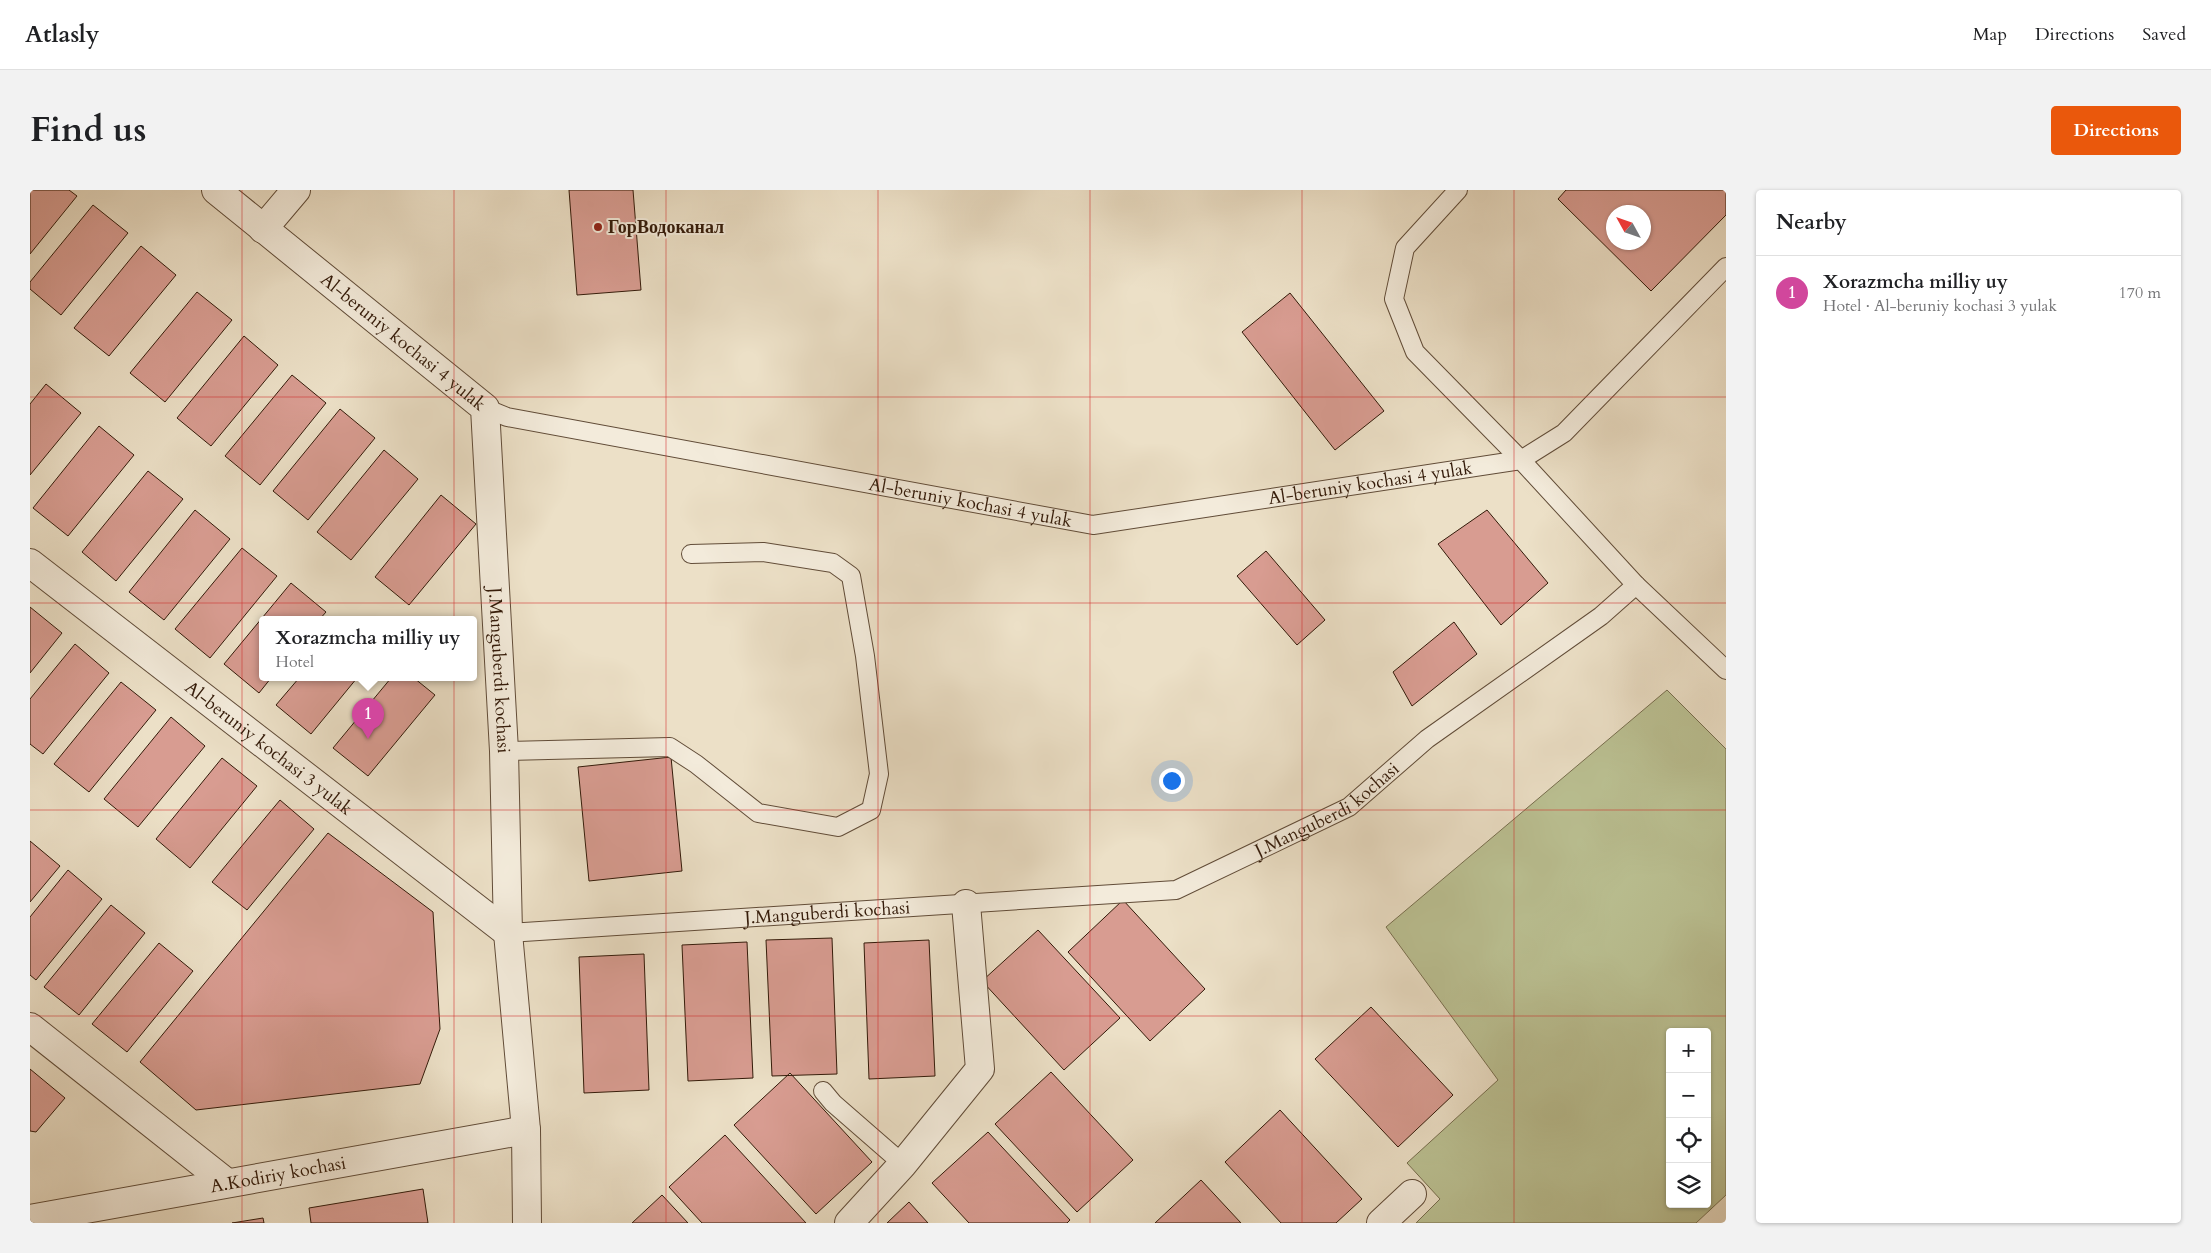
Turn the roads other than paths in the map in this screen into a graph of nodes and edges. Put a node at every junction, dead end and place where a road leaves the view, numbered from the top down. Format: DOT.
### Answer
graph roads {
  1 [pos="216,190"];
  2 [pos="296,190"];
  3 [pos="1458,190"];
  4 [pos="263,229"];
  5 [pos="1726,267"];
  6 [pos="485,408"];
  7 [pos="1521,460"];
  8 [pos="691,554"];
  9 [pos="30,563"];
  10 [pos="1636,585"];
  11 [pos="1726,670"];
  12 [pos="504,750"];
  13 [pos="966,904"];
  14 [pos="508,933"];
  15 [pos="30,1027"];
  16 [pos="823,1091"];
  17 [pos="526,1130"];
  18 [pos="903,1164"];
  19 [pos="227,1183"];
  20 [pos="1412,1194"];
  21 [pos="30,1219"];
  22 [pos="527,1223"];
  23 [pos="849,1223"];
  24 [pos="1382,1223"];
  1 -- 4 [label="street, Al-beruniy kochasi 4 yulak"];
  2 -- 4 [label="street"];
  3 -- 7 [label="lane"];
  4 -- 6 [label="street, Al-beruniy kochasi 4 yulak"];
  5 -- 7 [label="lane, Al-beruniy kochasi 4 yulak"];
  6 -- 7 [label="lane, Al-beruniy kochasi 4 yulak"];
  6 -- 12 [label="street, J.Manguberdi kochasi"];
  7 -- 10 [label="lane"];
  8 -- 12 [label="lane"];
  9 -- 14 [label="street, Al-beruniy kochasi 3 yulak"];
  10 -- 11 [label="lane"];
  10 -- 13 [label="lane, J.Manguberdi kochasi"];
  12 -- 14 [label="street, J.Manguberdi kochasi"];
  13 -- 14 [label="lane, J.Manguberdi kochasi"];
  13 -- 18 [label="street"];
  14 -- 17 [label="street, J.Manguberdi kochasi"];
  15 -- 19 [label="street"];
  16 -- 18 [label="lane"];
  17 -- 19 [label="street, A.Kodiriy kochasi"];
  17 -- 22 [label="street, J.Manguberdi kochasi"];
  18 -- 23 [label="street"];
  19 -- 21 [label="street, A.Kodiriy kochasi"];
  20 -- 24 [label="street"];
}
